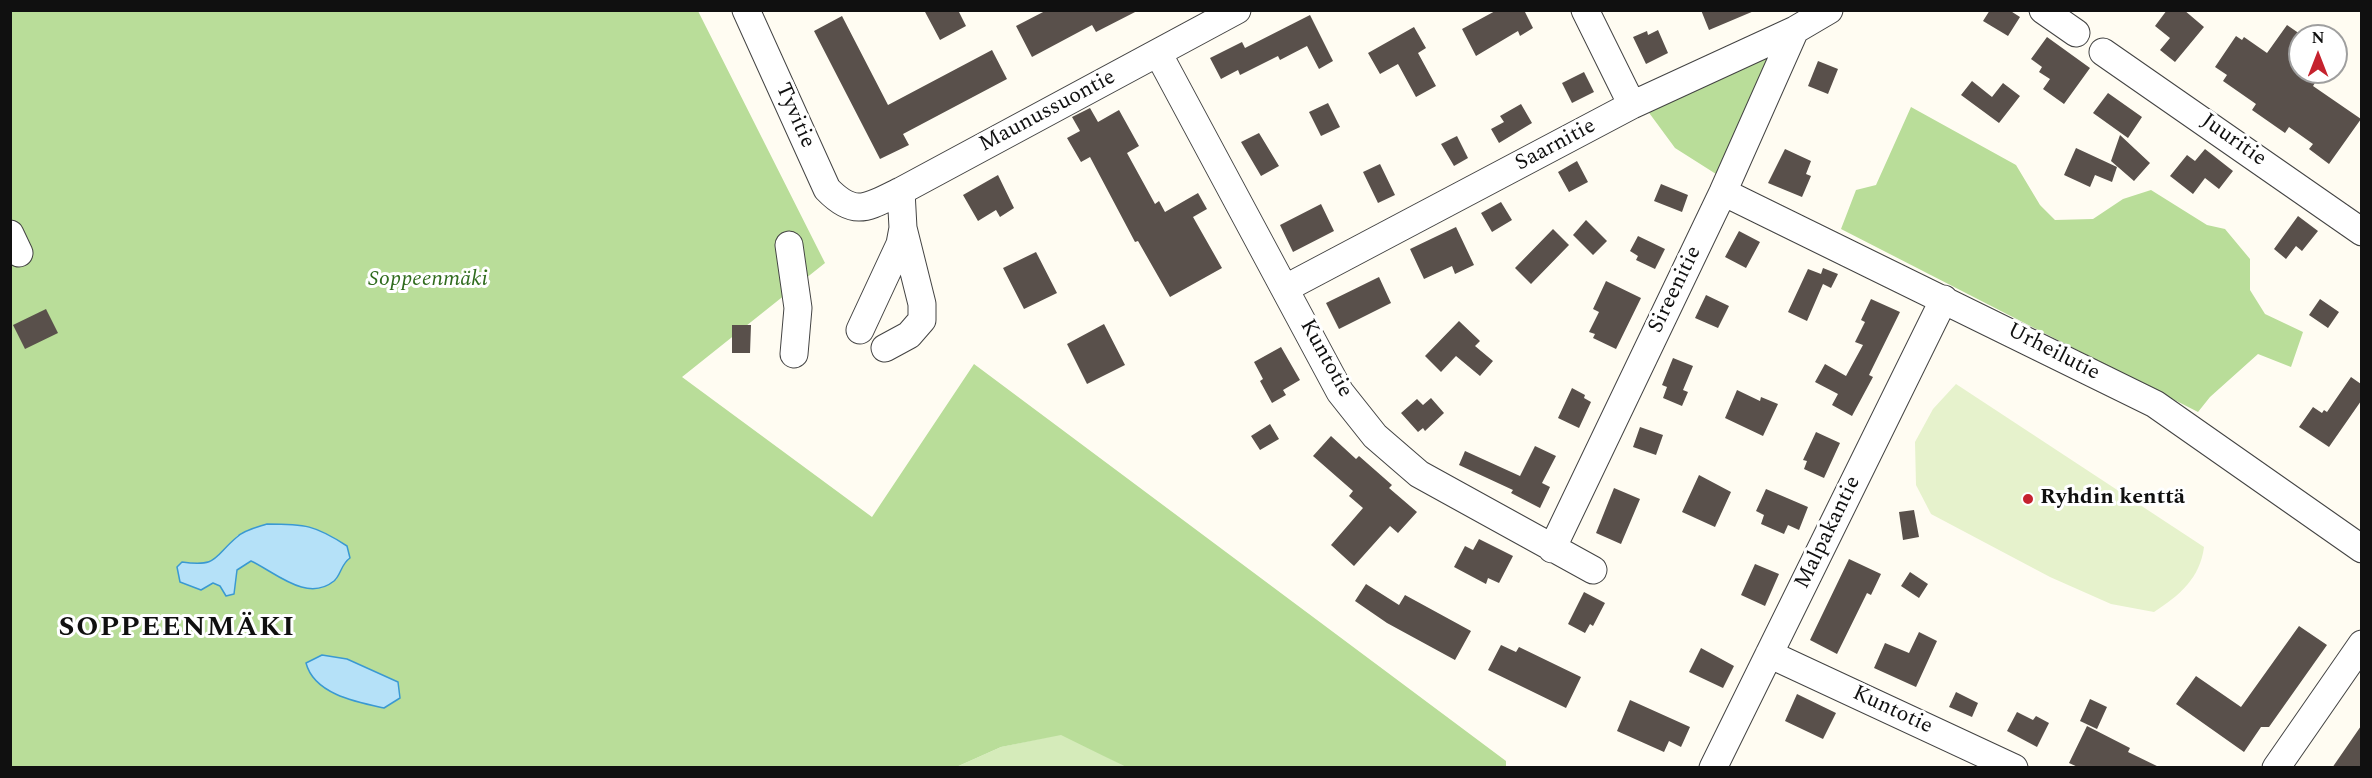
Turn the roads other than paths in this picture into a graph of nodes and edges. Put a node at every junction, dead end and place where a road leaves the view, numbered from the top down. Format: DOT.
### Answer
graph roads {
  1 [pos="746,10"];
  2 [pos="1237,10"];
  3 [pos="1586,10"];
  4 [pos="1829,10"];
  5 [pos="2043,10"];
  6 [pos="1795,30"];
  7 [pos="2076,33"];
  8 [pos="2103,52"];
  9 [pos="1158,53"];
  10 [pos="1632,105"];
  11 [pos="901,191"];
  12 [pos="1723,192"];
  13 [pos="856,208"];
  14 [pos="903,228"];
  15 [pos="2361,232"];
  16 [pos="789,244"];
  17 [pos="1286,288"];
  18 [pos="1944,299"];
  19 [pos="860,330"];
  20 [pos="885,348"];
  21 [pos="794,354"];
  22 [pos="1552,549"];
  23 [pos="2361,549"];
  24 [pos="1593,570"];
  25 [pos="2361,644"];
  26 [pos="1769,654"];
  27 [pos="1713,768"];
  28 [pos="2014,768"];
  29 [pos="2276,768"];
  1 -- 13 [label="street, Tyvitie"];
  2 -- 9 [label="street, Maunussuontie"];
  3 -- 10 [label="street"];
  4 -- 6 [label="street, Saarnitie"];
  5 -- 7 [label="street"];
  6 -- 10 [label="street, Saarnitie"];
  6 -- 12 [label="street, Sireenitie"];
  8 -- 15 [label="street, Juuritie"];
  9 -- 11 [label="street, Maunussuontie"];
  9 -- 17 [label="street, Kuntotie"];
  10 -- 17 [label="street, Saarnitie"];
  11 -- 13 [label="street, Maunussuontie"];
  11 -- 14 [label="street"];
  12 -- 18 [label="street, Urheilutie"];
  12 -- 22 [label="street, Sireenitie"];
  14 -- 19 [label="street"];
  14 -- 20 [label="street"];
  16 -- 21 [label="street"];
  17 -- 22 [label="street, Kuntotie"];
  18 -- 23 [label="street, Urheilutie"];
  18 -- 26 [label="street, Malpakantie"];
  22 -- 24 [label="street, Kuntotie"];
  25 -- 29 [label="street"];
  26 -- 27 [label="street, Malpakantie"];
  26 -- 28 [label="street, Kuntotie"];
}
